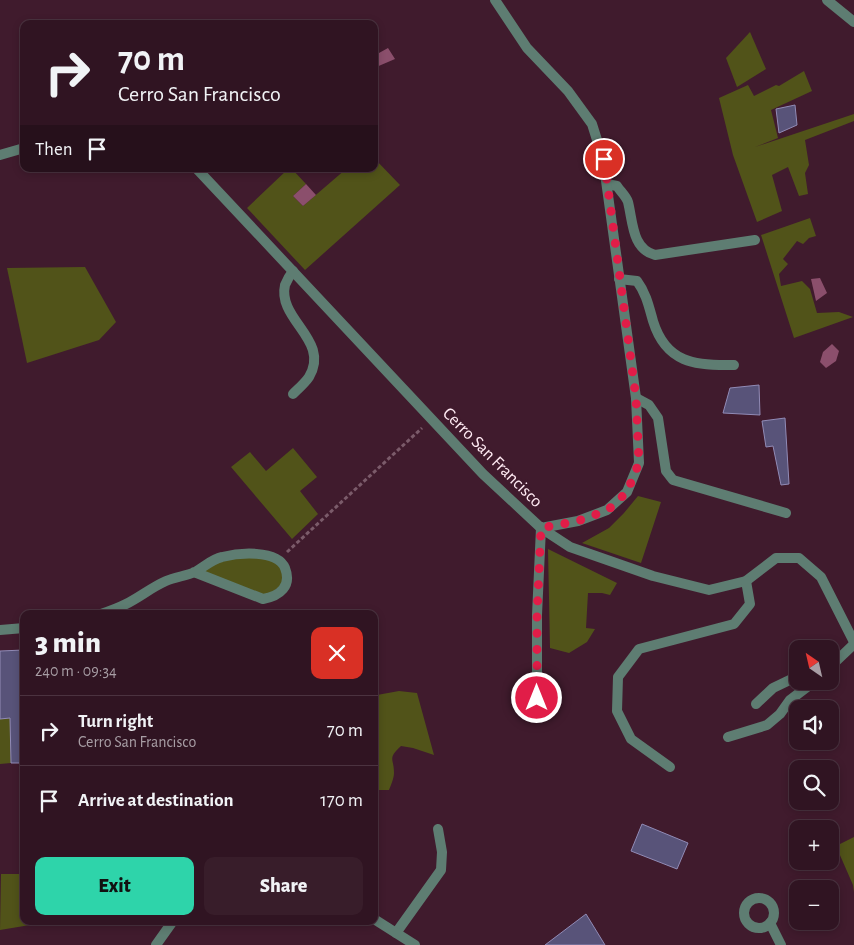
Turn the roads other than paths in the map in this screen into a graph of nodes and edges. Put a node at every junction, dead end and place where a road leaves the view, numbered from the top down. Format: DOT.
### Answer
graph roads {
  1 [pos="495,0"];
  2 [pos="827,0"];
  3 [pos="854,22"];
  4 [pos="20,149"];
  5 [pos="0,155"];
  6 [pos="200,172"];
  7 [pos="607,184"];
  8 [pos="755,240"];
  9 [pos="293,271"];
  10 [pos="619,279"];
  11 [pos="734,365"];
  12 [pos="292,394"];
  13 [pos="636,398"];
  14 [pos="786,513"];
  15 [pos="541,528"];
  16 [pos="194,572"];
  17 [pos="746,581"];
  18 [pos="111,610"];
  19 [pos="20,628"];
  20 [pos="0,630"];
  21 [pos="854,643"];
  22 [pos="839,658"];
  23 [pos="789,680"];
  24 [pos="803,690"];
  25 [pos="537,698"];
  26 [pos="756,704"];
  27 [pos="728,737"];
  28 [pos="670,767"];
  29 [pos="438,828"];
  30 [pos="378,922"];
  31 [pos="770,923"];
  32 [pos="170,925"];
  33 [pos="396,933"];
  34 [pos="156,945"];
  35 [pos="415,945"];
  36 [pos="781,945"];
  1 -- 7 [label="street, Cerro San Francisco"];
  2 -- 3 [label="street"];
  4 -- 5 [label="street"];
  6 -- 9 [label="street, Cerro San Francisco"];
  7 -- 8 [label="street"];
  7 -- 10 [label="street, Cerro San Francisco"];
  9 -- 12 [label="street"];
  9 -- 15 [label="street, Cerro San Francisco"];
  10 -- 11 [label="street"];
  10 -- 13 [label="street, Cerro San Francisco"];
  13 -- 14 [label="street"];
  13 -- 15 [label="street, Cerro San Francisco"];
  15 -- 17 [label="street"];
  15 -- 25 [label="street"];
  16 -- 16 [label="street"];
  16 -- 18 [label="street"];
  17 -- 21 [label="street"];
  17 -- 28 [label="street"];
  19 -- 20 [label="street"];
  21 -- 22 [label="street"];
  23 -- 26 [label="street"];
  24 -- 27 [label="street"];
  29 -- 33 [label="street"];
  30 -- 33 [label="street"];
  31 -- 36 [label="street"];
  32 -- 34 [label="street"];
  33 -- 35 [label="street"];
}
